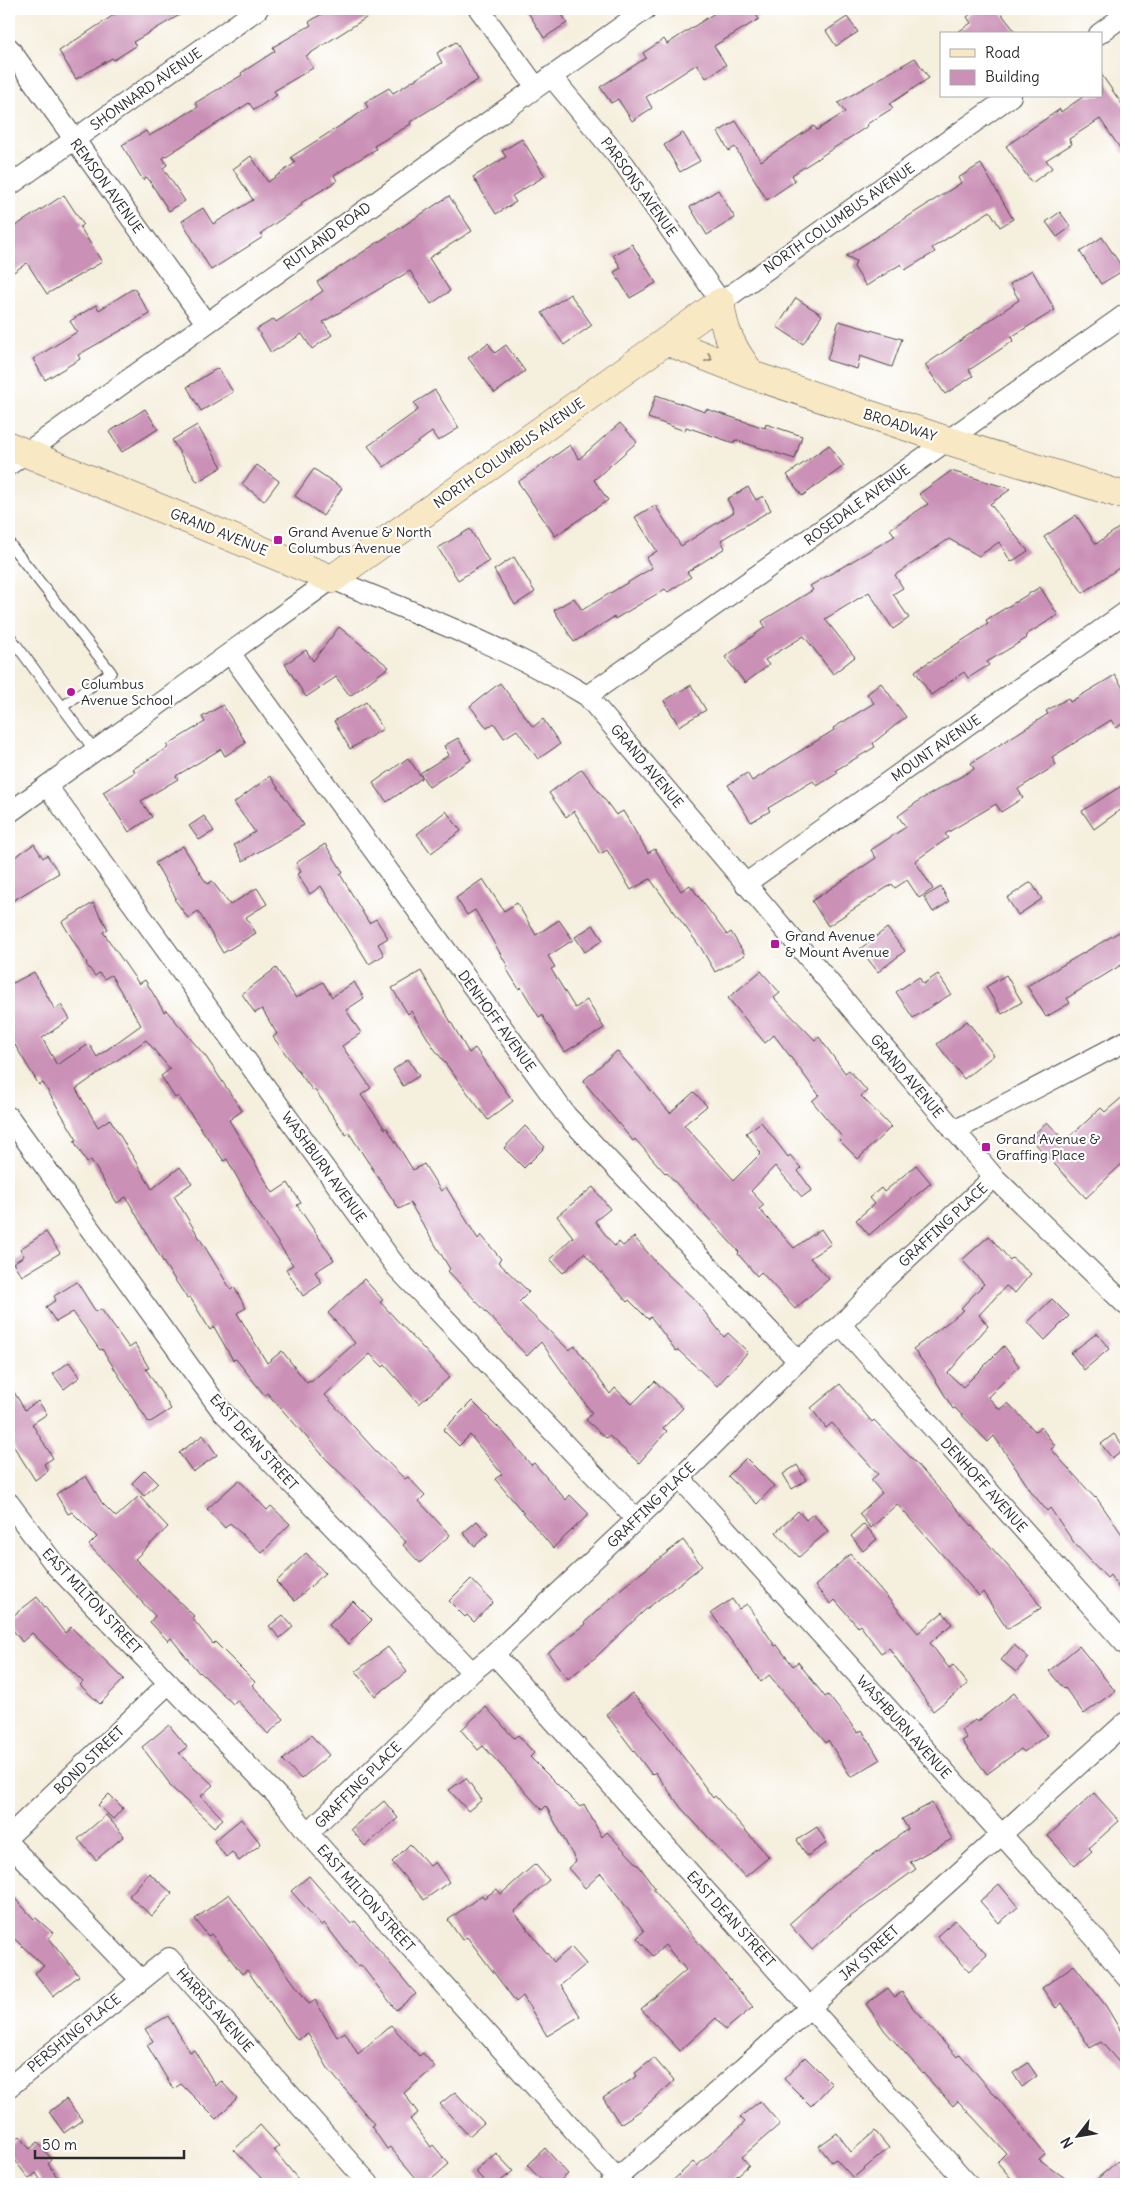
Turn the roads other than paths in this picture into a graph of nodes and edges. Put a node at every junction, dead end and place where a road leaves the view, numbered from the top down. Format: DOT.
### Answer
graph roads {
  1 [pos="258,9"];
  2 [pos="479,9"];
  3 [pos="646,9"];
  4 [pos="1126,14"];
  5 [pos="1102,32"];
  6 [pos="9,48"];
  7 [pos="544,81"];
  8 [pos="1008,98"];
  9 [pos="74,140"];
  10 [pos="9,186"];
  11 [pos="721,302"];
  12 [pos="1126,314"];
  13 [pos="206,323"];
  14 [pos="666,341"];
  15 [pos="752,375"];
  16 [pos="949,441"];
  17 [pos="14,455"];
  18 [pos="1126,496"];
  19 [pos="9,543"];
  20 [pos="332,579"];
  21 [pos="1126,612"];
  22 [pos="9,635"];
  23 [pos="230,653"];
  24 [pos="587,696"];
  25 [pos="62,707"];
  26 [pos="95,751"];
  27 [pos="47,786"];
  28 [pos="9,813"];
  29 [pos="745,884"];
  30 [pos="1126,1041"];
  31 [pos="9,1117"];
  32 [pos="954,1131"];
  33 [pos="994,1177"];
  34 [pos="1126,1305"];
  35 [pos="842,1325"];
  36 [pos="798,1361"];
  37 [pos="680,1478"];
  38 [pos="9,1503"];
  39 [pos="636,1519"];
  40 [pos="1126,1645"];
  41 [pos="494,1654"];
  42 [pos="472,1672"];
  43 [pos="169,1683"];
  44 [pos="1126,1722"];
  45 [pos="308,1834"];
  46 [pos="1000,1835"];
  47 [pos="9,1836"];
  48 [pos="9,1844"];
  49 [pos="1126,1977"];
  50 [pos="140,1979"];
  51 [pos="809,2006"];
  52 [pos="9,2087"];
  53 [pos="617,2182"];
  54 [pos="369,2184"];
  55 [pos="968,2184"];
  1 -- 9 [label="street, SHONNARD AVENUE"];
  2 -- 7 [label="street, PARSONS AVENUE"];
  3 -- 7 [label="street, RUTLAND ROAD"];
  4 -- 5 [label="street"];
  6 -- 9 [label="street, REMSON AVENUE"];
  7 -- 11 [label="street, PARSONS AVENUE"];
  7 -- 13 [label="street, RUTLAND ROAD"];
  8 -- 11 [label="street, NORTH COLUMBUS AVENUE"];
  9 -- 10 [label="street, SHONNARD AVENUE"];
  9 -- 13 [label="street, REMSON AVENUE"];
  11 -- 14 [label="street, NORTH COLUMBUS AVENUE"];
  11 -- 15 [label="street"];
  12 -- 16 [label="street, ROSEDALE AVENUE"];
  13 -- 17 [label="street, RUTLAND ROAD"];
  14 -- 15 [label="street, BROADWAY, one-way"];
  14 -- 20 [label="street, NORTH COLUMBUS AVENUE"];
  15 -- 16 [label="street, BROADWAY"];
  16 -- 18 [label="street, BROADWAY"];
  16 -- 24 [label="street, ROSEDALE AVENUE"];
  17 -- 20 [label="street, GRAND AVENUE"];
  19 -- 25 [label="lane"];
  20 -- 23 [label="street, NORTH COLUMBUS AVENUE"];
  20 -- 24 [label="street, GRAND AVENUE"];
  21 -- 29 [label="street, MOUNT AVENUE"];
  22 -- 25 [label="lane"];
  23 -- 26 [label="street, NORTH COLUMBUS AVENUE"];
  23 -- 36 [label="street, DENHOFF AVENUE"];
  24 -- 29 [label="street, GRAND AVENUE"];
  25 -- 26 [label="lane"];
  26 -- 27 [label="street, NORTH COLUMBUS AVENUE"];
  27 -- 28 [label="street, NORTH COLUMBUS AVENUE"];
  27 -- 39 [label="street, WASHBURN AVENUE"];
  29 -- 32 [label="street, GRAND AVENUE"];
  30 -- 32 [label="street"];
  31 -- 42 [label="street, EAST DEAN STREET"];
  32 -- 33 [label="street, GRAND AVENUE"];
  33 -- 34 [label="street, GRAND AVENUE"];
  33 -- 35 [label="street, GRAFFING PLACE"];
  35 -- 36 [label="street, GRAFFING PLACE"];
  35 -- 40 [label="street, DENHOFF AVENUE"];
  36 -- 37 [label="street, GRAFFING PLACE"];
  37 -- 39 [label="street, GRAFFING PLACE"];
  37 -- 46 [label="street, WASHBURN AVENUE"];
  38 -- 43 [label="street, EAST MILTON STREET"];
  39 -- 41 [label="street, GRAFFING PLACE"];
  41 -- 42 [label="street, GRAFFING PLACE"];
  41 -- 51 [label="street, EAST DEAN STREET"];
  42 -- 45 [label="street, GRAFFING PLACE"];
  43 -- 45 [label="street, EAST MILTON STREET"];
  43 -- 47 [label="street, BOND STREET"];
  44 -- 46 [label="street, JAY STREET"];
  45 -- 53 [label="street, EAST MILTON STREET"];
  46 -- 49 [label="street, WASHBURN AVENUE"];
  46 -- 51 [label="street, JAY STREET"];
  48 -- 50 [label="street"];
  50 -- 52 [label="street, PERSHING PLACE"];
  50 -- 54 [label="street, HARRIS AVENUE"];
  51 -- 53 [label="street, JAY STREET"];
  51 -- 55 [label="street, EAST DEAN STREET"];
}
